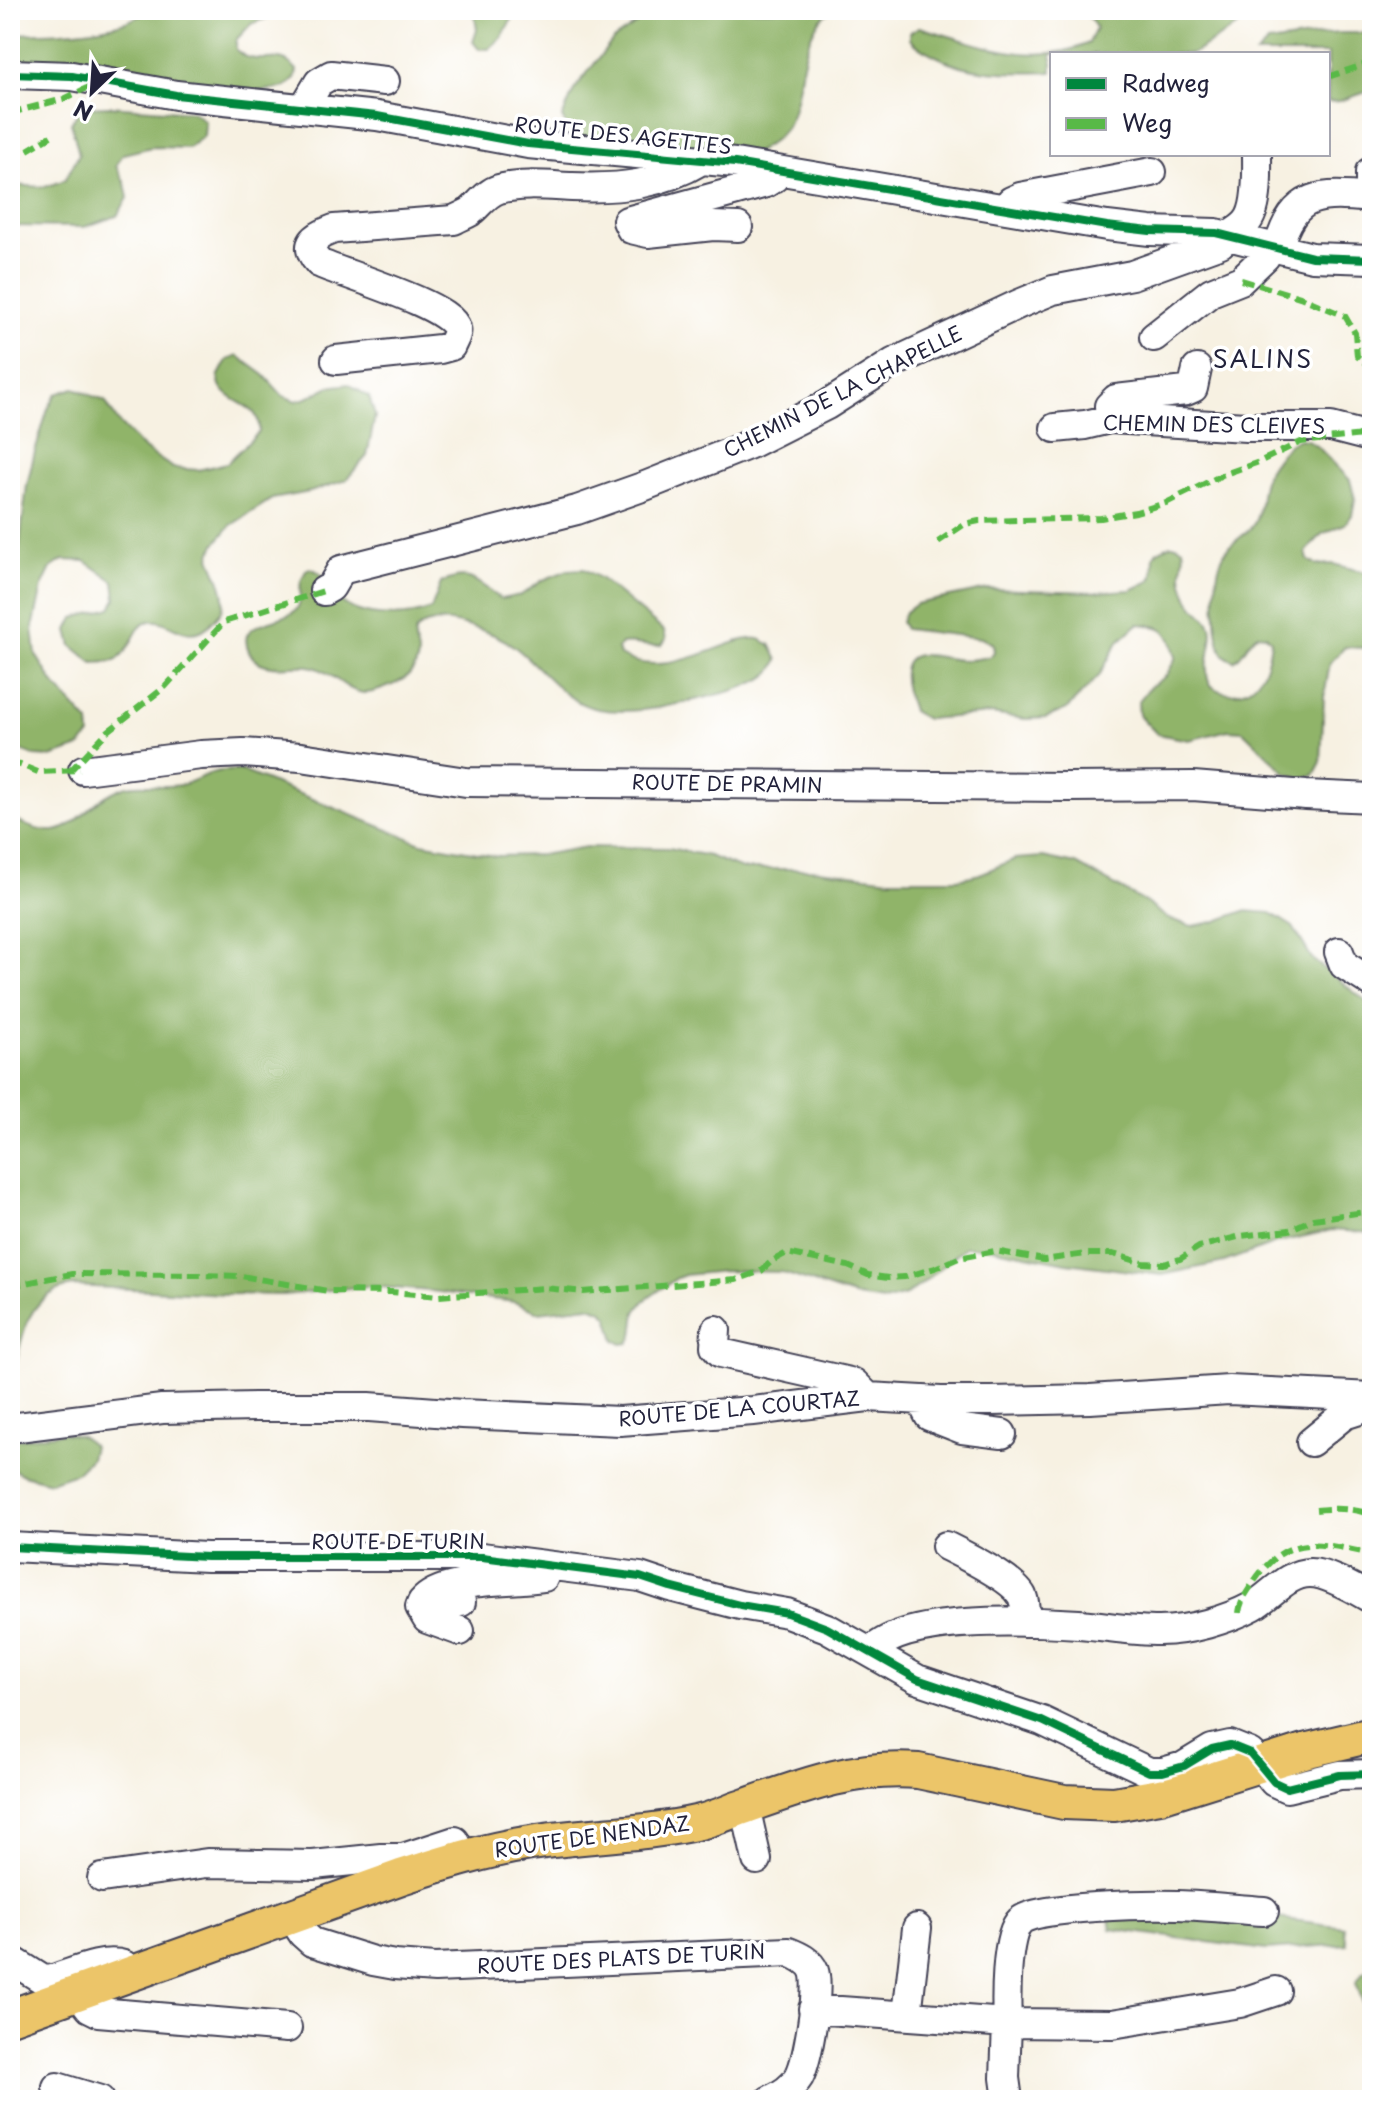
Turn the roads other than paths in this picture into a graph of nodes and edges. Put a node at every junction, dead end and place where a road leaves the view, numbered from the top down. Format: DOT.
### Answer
graph roads {
  1 [pos="10,74"];
  2 [pos="1257,156"];
  3 [pos="703,160"];
  4 [pos="778,171"];
  5 [pos="1152,172"];
  6 [pos="1367,183"];
  7 [pos="1007,209"];
  8 [pos="738,227"];
  9 [pos="1228,235"];
  10 [pos="1274,247"];
  11 [pos="1372,259"];
  12 [pos="1154,337"];
  13 [pos="336,360"];
  14 [pos="1197,369"];
  15 [pos="1110,419"];
  16 [pos="1055,428"];
  17 [pos="1372,434"];
  18 [pos="324,591"];
  19 [pos="83,770"];
  20 [pos="1372,798"];
  21 [pos="1339,952"];
  22 [pos="1372,983"];
  23 [pos="716,1330"];
  24 [pos="868,1397"];
  25 [pos="1372,1397"];
  26 [pos="921,1400"];
  27 [pos="1372,1406"];
  28 [pos="10,1428"];
  29 [pos="1002,1434"];
  30 [pos="1311,1442"];
  31 [pos="946,1546"];
  32 [pos="10,1547"];
  33 [pos="564,1566"];
  34 [pos="1372,1599"];
  35 [pos="422,1602"];
  36 [pos="461,1602"];
  37 [pos="1024,1622"];
  38 [pos="460,1631"];
  39 [pos="871,1652"];
  40 [pos="1372,1735"];
  41 [pos="1260,1764"];
  42 [pos="1372,1774"];
  43 [pos="745,1806"];
  44 [pos="463,1857"];
  45 [pos="757,1860"];
  46 [pos="102,1878"];
  47 [pos="1264,1911"];
  48 [pos="291,1916"];
  49 [pos="917,1928"];
  50 [pos="10,1959"];
  51 [pos="128,1975"];
  52 [pos="1276,1991"];
  53 [pos="79,1994"];
  54 [pos="813,2009"];
  55 [pos="907,2015"];
  56 [pos="10,2017"];
  57 [pos="1007,2023"];
  58 [pos="287,2028"];
  59 [pos="57,2087"];
  60 [pos="100,2100"];
  61 [pos="770,2100"];
  62 [pos="1008,2100"];
  1 -- 3 [label="street, ROUTE DES AGETTES"];
  2 -- 9 [label="street"];
  3 -- 4 [label="street, ROUTE DES AGETTES"];
  3 -- 13 [label="street"];
  4 -- 7 [label="street, ROUTE DES AGETTES"];
  4 -- 8 [label="street"];
  5 -- 7 [label="street"];
  6 -- 10 [label="street"];
  7 -- 9 [label="street, ROUTE DES AGETTES"];
  9 -- 10 [label="street, ROUTE DES AGETTES"];
  9 -- 18 [label="street, CHEMIN DE LA CHAPELLE"];
  10 -- 11 [label="street, ROUTE DES AGETTES"];
  10 -- 12 [label="street"];
  14 -- 15 [label="street"];
  15 -- 16 [label="street, CHEMIN DES CLEIVES"];
  15 -- 17 [label="street, CHEMIN DES CLEIVES"];
  19 -- 20 [label="street, ROUTE DE PRAMIN"];
  21 -- 22 [label="street"];
  23 -- 24 [label="street"];
  24 -- 26 [label="street, ROUTE DE LA COURTAZ"];
  24 -- 28 [label="street, ROUTE DE LA COURTAZ"];
  25 -- 26 [label="street, ROUTE DE LA COURTAZ"];
  26 -- 29 [label="street"];
  27 -- 30 [label="street"];
  31 -- 37 [label="street"];
  32 -- 33 [label="street, ROUTE DE TURIN"];
  33 -- 35 [label="street"];
  33 -- 39 [label="street, ROUTE DE TURIN"];
  34 -- 37 [label="street"];
  35 -- 36 [label="street"];
  35 -- 38 [label="street"];
  37 -- 39 [label="street"];
  39 -- 41 [label="street, ROUTE DE TURIN"];
  40 -- 41 [label="main road, ROUTE DE NENDAZ"];
  41 -- 42 [label="street"];
  41 -- 43 [label="main road, ROUTE DE NENDAZ"];
  43 -- 44 [label="main road, ROUTE DE NENDAZ"];
  43 -- 45 [label="street"];
  44 -- 46 [label="street"];
  44 -- 48 [label="main road, ROUTE DE NENDAZ"];
  47 -- 57 [label="street"];
  48 -- 51 [label="main road, ROUTE DE NENDAZ"];
  48 -- 54 [label="street, ROUTE DES PLATS DE TURIN"];
  49 -- 55 [label="street"];
  50 -- 51 [label="street"];
  51 -- 53 [label="main road, ROUTE DE NENDAZ"];
  52 -- 57 [label="street"];
  53 -- 56 [label="main road, ROUTE DE NENDAZ"];
  53 -- 58 [label="street"];
  54 -- 55 [label="street"];
  54 -- 61 [label="street, ROUTE DES PLATS DE TURIN"];
  55 -- 57 [label="street"];
  57 -- 62 [label="street"];
  59 -- 60 [label="street"];
}
